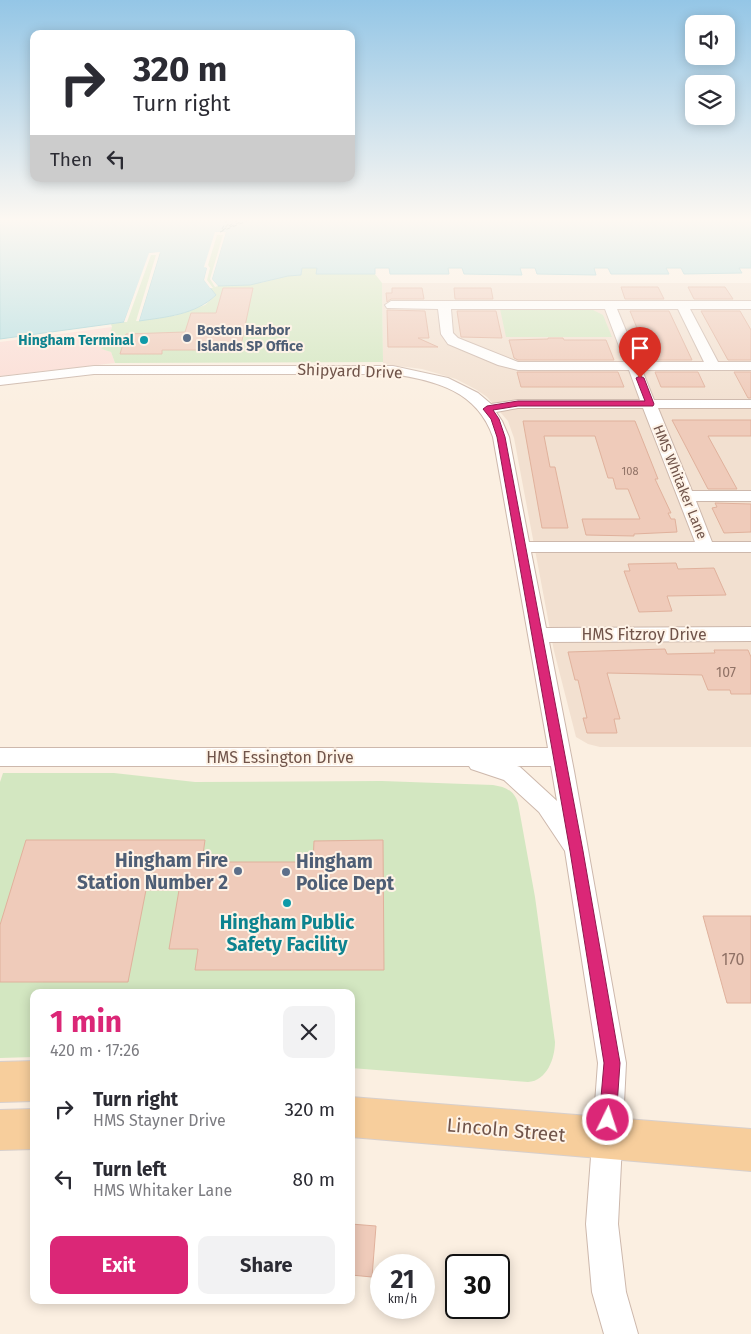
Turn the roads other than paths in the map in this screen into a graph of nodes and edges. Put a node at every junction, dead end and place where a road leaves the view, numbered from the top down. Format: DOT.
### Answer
graph roads {
  1 [pos="391,305"];
  2 [pos="444,306"];
  3 [pos="610,306"];
  4 [pos="682,306"];
  5 [pos="750,306"];
  6 [pos="634,366"];
  7 [pos="714,366"];
  8 [pos="751,366"];
  9 [pos="0,381"];
  10 [pos="650,404"];
  11 [pos="751,404"];
  12 [pos="487,409"];
  13 [pos="686,496"];
  14 [pos="751,496"];
  15 [pos="521,547"];
  16 [pos="706,547"];
  17 [pos="751,547"];
  18 [pos="537,634"];
  19 [pos="751,634"];
  20 [pos="0,757"];
  21 [pos="458,757"];
  22 [pos="560,757"];
  23 [pos="576,851"];
  24 [pos="30,1081"];
  25 [pos="0,1082"];
  26 [pos="355,1117"];
  27 [pos="30,1129"];
  28 [pos="0,1130"];
  29 [pos="606,1139"];
  30 [pos="751,1150"];
  31 [pos="621,1334"];
  1 -- 2 [label="street"];
  2 -- 3 [label="street"];
  2 -- 6 [label="street"];
  3 -- 4 [label="street"];
  3 -- 6 [label="street, HMS Whitaker Lane"];
  4 -- 5 [label="street"];
  4 -- 7 [label="street"];
  6 -- 7 [label="street"];
  6 -- 10 [label="street, HMS Whitaker Lane"];
  7 -- 8 [label="street"];
  9 -- 12 [label="street, Shipyard Drive"];
  10 -- 11 [label="street"];
  10 -- 12 [label="street"];
  10 -- 13 [label="street, HMS Whitaker Lane"];
  12 -- 15 [label="street, Shipyard Drive"];
  13 -- 14 [label="street"];
  13 -- 16 [label="street, HMS Whitaker Lane"];
  15 -- 16 [label="street"];
  15 -- 18 [label="street, Shipyard Drive"];
  16 -- 17 [label="street"];
  18 -- 19 [label="street, HMS Fitzroy Drive"];
  18 -- 22 [label="street, Shipyard Drive"];
  20 -- 21 [label="street, HMS Essington Drive"];
  21 -- 22 [label="street, HMS Essington Drive"];
  21 -- 23 [label="street"];
  22 -- 23 [label="street, Shipyard Drive"];
  23 -- 29 [label="street, Shipyard Drive"];
  24 -- 25 [label="main road"];
  26 -- 29 [label="main road, Lincoln Street"];
  27 -- 28 [label="main road"];
  29 -- 30 [label="main road, Lincoln Street"];
  29 -- 31 [label="street, Shipyard Drive"];
}
